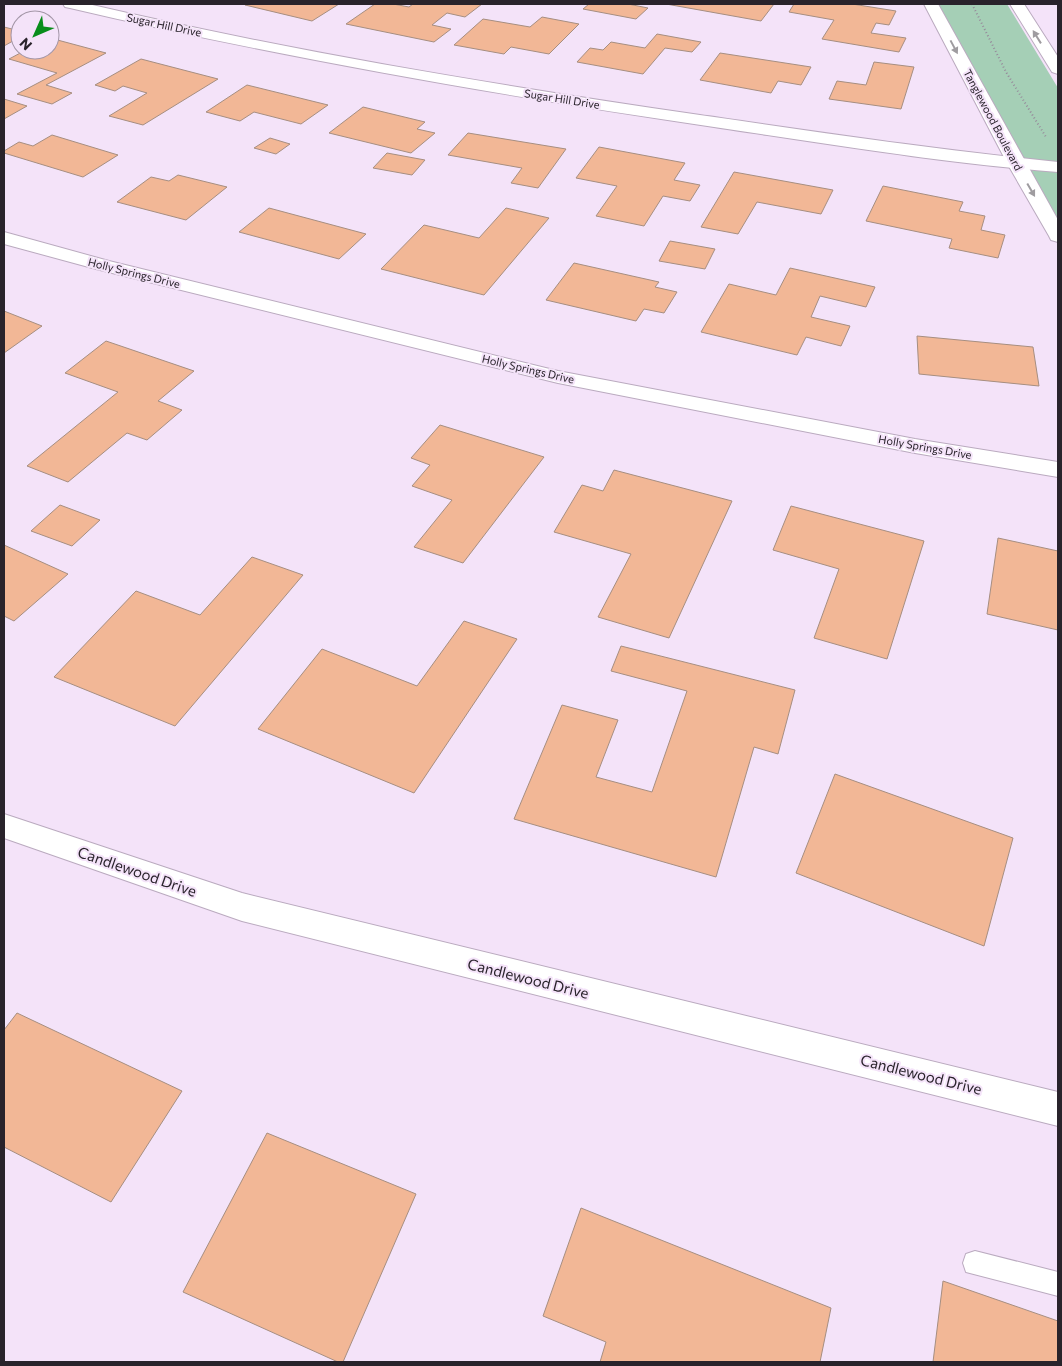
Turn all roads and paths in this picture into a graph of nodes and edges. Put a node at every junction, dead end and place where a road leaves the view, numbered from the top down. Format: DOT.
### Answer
graph roads {
  1 [pos="70,4"];
  2 [pos="931,4"];
  3 [pos="972,4"];
  4 [pos="1017,4"];
  5 [pos="1058,69"];
  6 [pos="1048,140"];
  7 [pos="1016,163"];
  8 [pos="1058,167"];
  9 [pos="1058,236"];
  10 [pos="4,238"];
  11 [pos="1058,470"];
  12 [pos="4,826"];
  13 [pos="1058,1109"];
  14 [pos="975,1263"];
  15 [pos="1058,1284"];
  1 -- 7 [label="street, Sugar Hill Drive"];
  2 -- 7 [label="street, Tanglewood Boulevard, one-way"];
  3 -- 6 [label="path"];
  5 -- 4 [label="street, one-way"];
  7 -- 8 [label="street, Sugar Hill Drive"];
  7 -- 9 [label="street, Tanglewood Boulevard, one-way"];
  10 -- 11 [label="street, Holly Springs Drive"];
  12 -- 13 [label="street, Candlewood Drive"];
  14 -- 15 [label="lane"];
}
